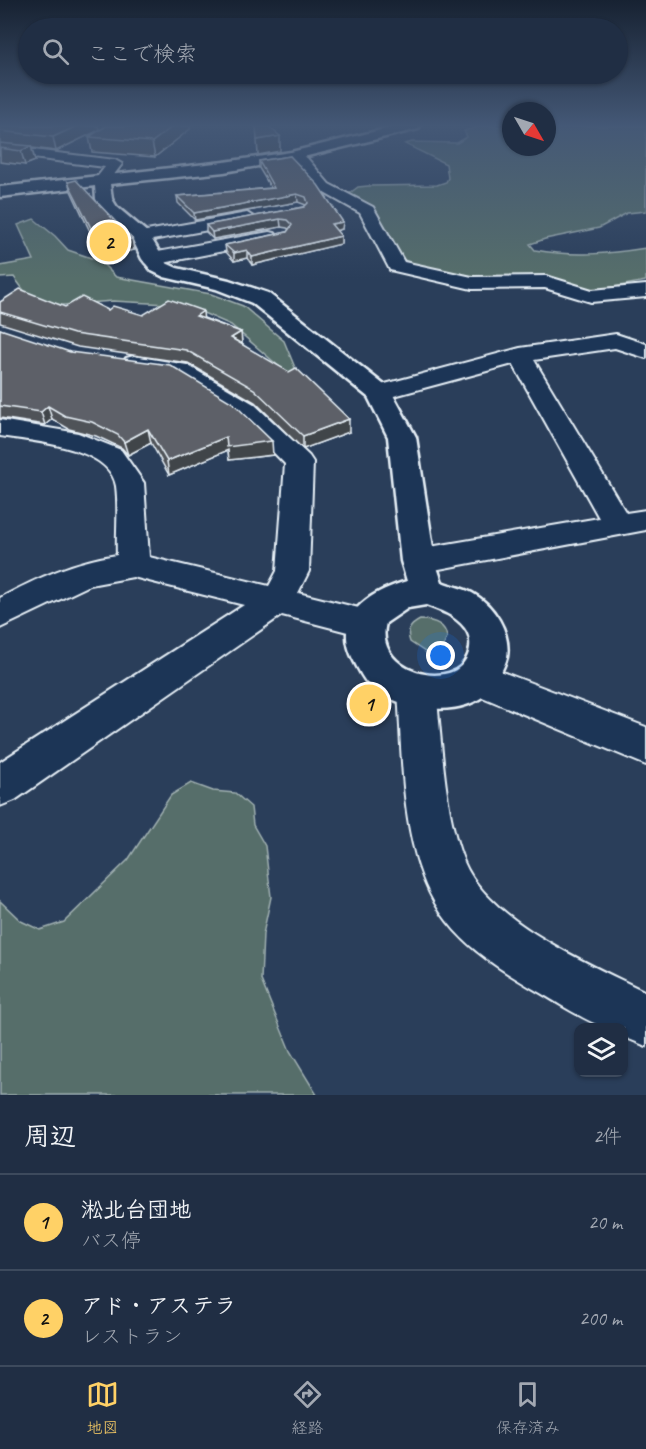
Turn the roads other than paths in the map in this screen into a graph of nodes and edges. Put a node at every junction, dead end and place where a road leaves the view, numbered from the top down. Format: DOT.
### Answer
graph roads {
  1 [pos="105,177"];
  2 [pos="136,177"];
  3 [pos="316,177"];
  4 [pos="102,181"];
  5 [pos="0,192"];
  6 [pos="264,214"];
  7 [pos="281,234"];
  8 [pos="141,237"];
  9 [pos="152,259"];
  10 [pos="646,291"];
  11 [pos="646,351"];
  12 [pos="520,355"];
  13 [pos="109,360"];
  14 [pos="379,393"];
  15 [pos="0,428"];
  16 [pos="632,523"];
  17 [pos="133,565"];
  18 [pos="422,576"];
  19 [pos="277,601"];
  20 [pos="0,614"];
  21 [pos="367,623"];
  22 [pos="476,678"];
  23 [pos="417,691"];
  24 [pos="646,746"];
  25 [pos="0,786"];
  26 [pos="646,1020"];
  1 -- 4 [label="street"];
  2 -- 4 [label="street"];
  3 -- 10 [label="street"];
  4 -- 5 [label="street"];
  4 -- 8 [label="street"];
  6 -- 8 [label="street"];
  7 -- 9 [label="street"];
  8 -- 9 [label="street"];
  9 -- 14 [label="street"];
  11 -- 12 [label="street"];
  12 -- 14 [label="street"];
  12 -- 16 [label="street"];
  13 -- 19 [label="street"];
  14 -- 18 [label="street"];
  15 -- 17 [label="street"];
  16 -- 18 [label="street"];
  17 -- 19 [label="street"];
  17 -- 20 [label="street"];
  18 -- 21 [label="street"];
  18 -- 22 [label="street"];
  19 -- 21 [label="street"];
  19 -- 25 [label="street"];
  21 -- 23 [label="street"];
  22 -- 23 [label="street"];
  22 -- 24 [label="street"];
  23 -- 26 [label="street"];
}
